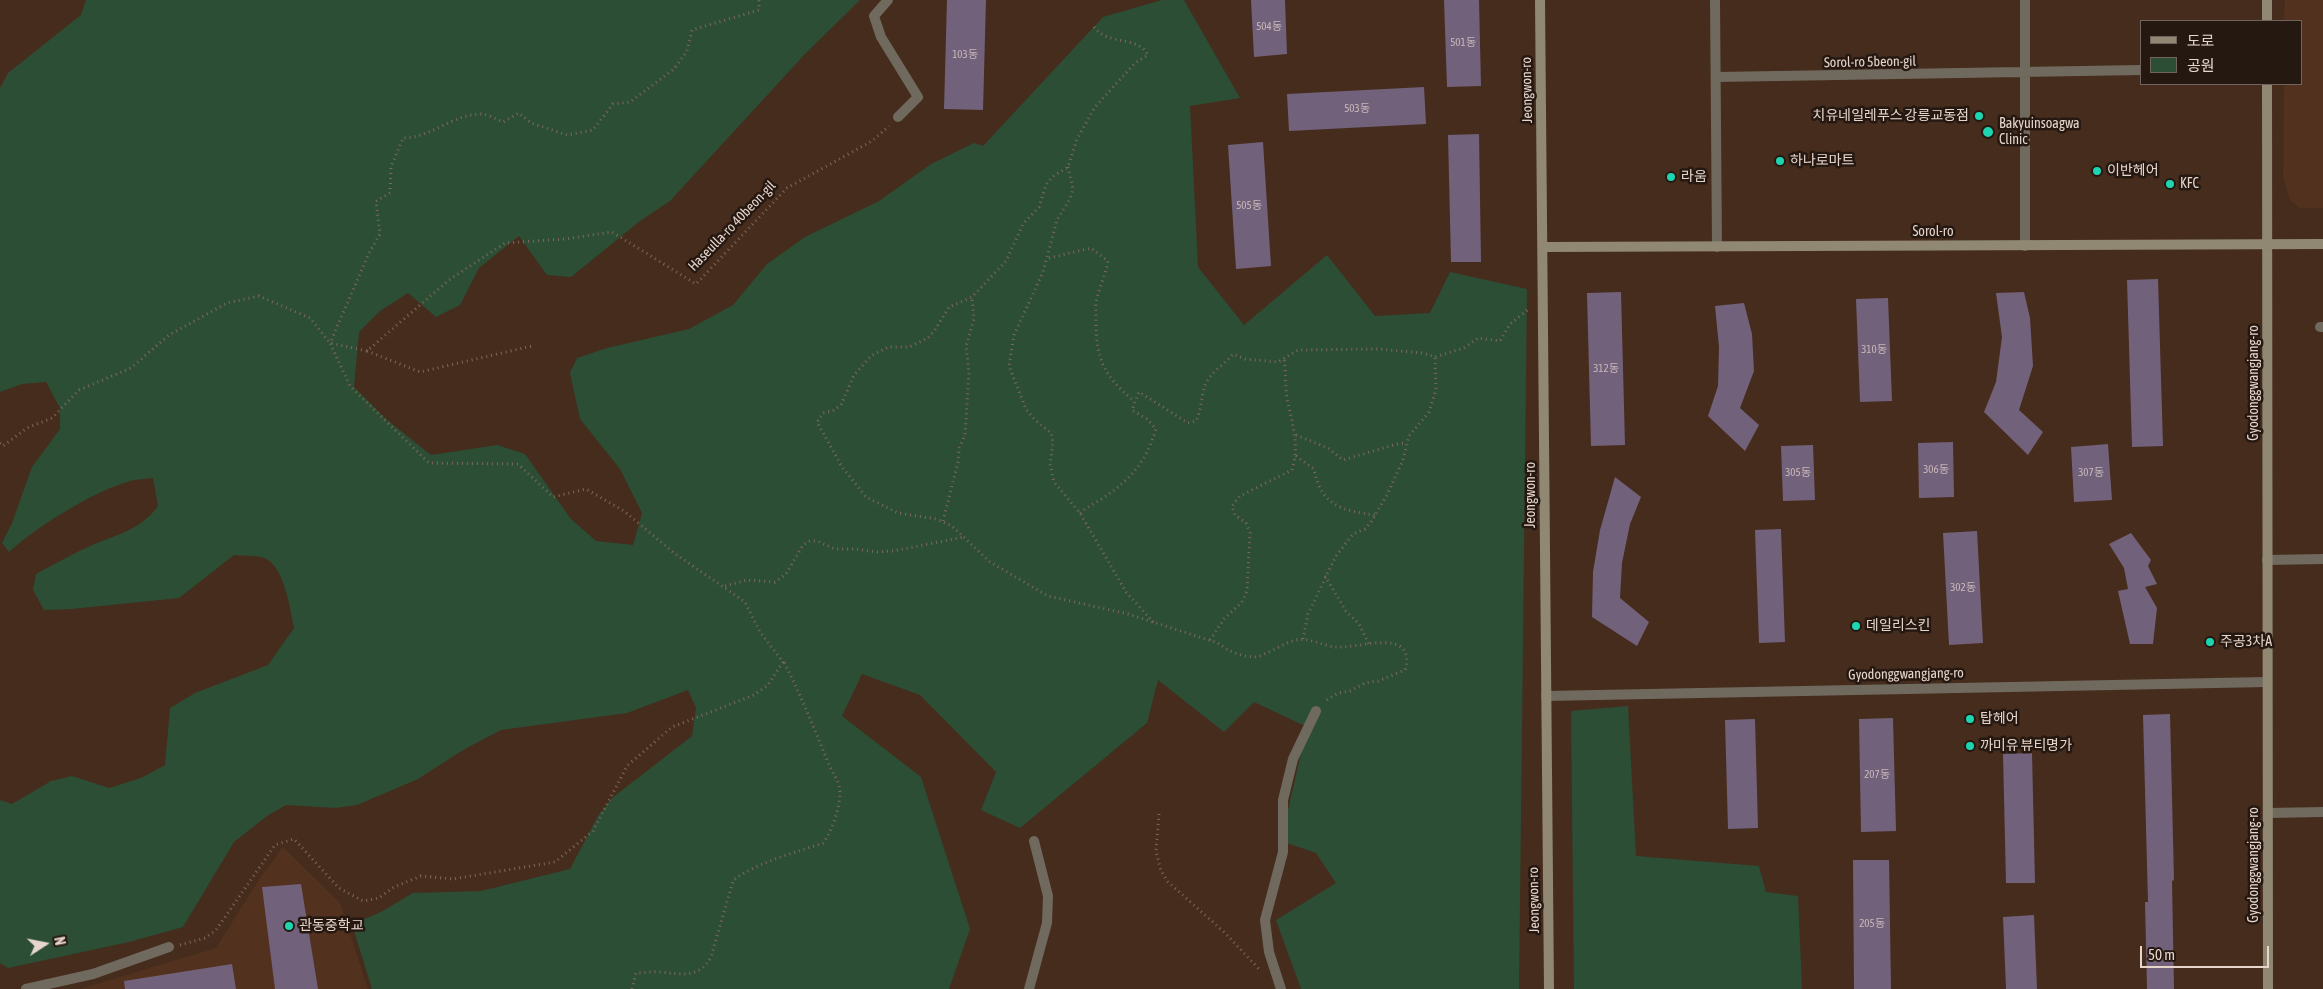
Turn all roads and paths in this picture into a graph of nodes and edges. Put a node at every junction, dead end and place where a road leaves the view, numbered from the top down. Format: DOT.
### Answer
graph roads {
  1 [pos="759,0"];
  2 [pos="888,0"];
  3 [pos="1540,0"];
  4 [pos="1715,0"];
  5 [pos="2025,0"];
  6 [pos="2267,0"];
  7 [pos="2267,20"];
  8 [pos="1094,27"];
  9 [pos="2140,70"];
  10 [pos="2025,73"];
  11 [pos="1716,77"];
  12 [pos="2267,85"];
  13 [pos="898,117"];
  14 [pos="1068,167"];
  15 [pos="2323,244"];
  16 [pos="2267,245"];
  17 [pos="1716,246"];
  18 [pos="2025,246"];
  19 [pos="1543,247"];
  20 [pos="1048,258"];
  21 [pos="972,297"];
  22 [pos="1543,302"];
  23 [pos="330,343"];
  24 [pos="532,346"];
  25 [pos="367,351"];
  26 [pos="1435,357"];
  27 [pos="1284,360"];
  28 [pos="1134,401"];
  29 [pos="1296,435"];
  30 [pos="0,443"];
  31 [pos="1406,443"];
  32 [pos="1296,456"];
  33 [pos="1080,513"];
  34 [pos="1376,515"];
  35 [pos="943,521"];
  36 [pos="965,537"];
  37 [pos="2323,559"];
  38 [pos="2267,560"];
  39 [pos="1325,576"];
  40 [pos="725,586"];
  41 [pos="1156,624"];
  42 [pos="1303,639"];
  43 [pos="1210,640"];
  44 [pos="1369,644"];
  45 [pos="784,662"];
  46 [pos="2268,682"];
  47 [pos="1546,696"];
  48 [pos="1316,711"];
  49 [pos="2323,812"];
  50 [pos="2268,813"];
  51 [pos="1159,814"];
  52 [pos="1034,840"];
  53 [pos="169,947"];
  54 [pos="1265,976"];
  55 [pos="26,989"];
  56 [pos="632,989"];
  57 [pos="1029,989"];
  58 [pos="1281,989"];
  59 [pos="1549,989"];
  60 [pos="2268,989"];
  1 -- 23 [label="path"];
  2 -- 13 [label="street"];
  3 -- 19 [label="street, Jeongwon-ro"];
  4 -- 11 [label="street"];
  5 -- 10 [label="street"];
  6 -- 7 [label="street"];
  8 -- 14 [label="path"];
  9 -- 10 [label="street, Sorol-ro 5beon-gil"];
  10 -- 11 [label="street, Sorol-ro 5beon-gil"];
  10 -- 18 [label="street"];
  11 -- 17 [label="street"];
  12 -- 16 [label="street, Gyodonggwangjang-ro"];
  13 -- 25 [label="path, Haseulla-ro 40beon-gil"];
  14 -- 20 [label="path"];
  14 -- 21 [label="path"];
  15 -- 16 [label="street, Sorol-ro"];
  16 -- 18 [label="street, Sorol-ro"];
  16 -- 38 [label="street, Gyodonggwangjang-ro"];
  17 -- 18 [label="street, Sorol-ro"];
  17 -- 19 [label="street, Sorol-ro"];
  19 -- 22 [label="street, Jeongwon-ro"];
  20 -- 28 [label="path"];
  20 -- 33 [label="path"];
  21 -- 35 [label="path"];
  21 -- 35 [label="path"];
  22 -- 26 [label="path"];
  22 -- 47 [label="street, Jeongwon-ro"];
  23 -- 25 [label="path"];
  23 -- 30 [label="path"];
  23 -- 40 [label="path"];
  24 -- 25 [label="path"];
  26 -- 27 [label="path"];
  26 -- 31 [label="path"];
  27 -- 28 [label="path"];
  27 -- 29 [label="path"];
  28 -- 33 [label="path"];
  29 -- 31 [label="path"];
  29 -- 32 [label="path"];
  31 -- 34 [label="path"];
  32 -- 34 [label="path"];
  32 -- 43 [label="path"];
  33 -- 41 [label="path"];
  34 -- 39 [label="path"];
  35 -- 36 [label="path"];
  36 -- 40 [label="path"];
  36 -- 41 [label="path"];
  37 -- 38 [label="street"];
  38 -- 46 [label="street, Gyodonggwangjang-ro"];
  39 -- 42 [label="path"];
  39 -- 44 [label="path"];
  40 -- 45 [label="path"];
  41 -- 43 [label="path"];
  42 -- 43 [label="path"];
  42 -- 44 [label="path"];
  44 -- 48 [label="path"];
  45 -- 53 [label="path"];
  45 -- 56 [label="path"];
  46 -- 47 [label="street, Gyodonggwangjang-ro"];
  46 -- 50 [label="street, Gyodonggwangjang-ro"];
  47 -- 59 [label="street, Jeongwon-ro"];
  48 -- 58 [label="street"];
  49 -- 50 [label="street"];
  50 -- 60 [label="street, Gyodonggwangjang-ro"];
  51 -- 54 [label="path"];
  52 -- 57 [label="street"];
  53 -- 55 [label="street"];
}
